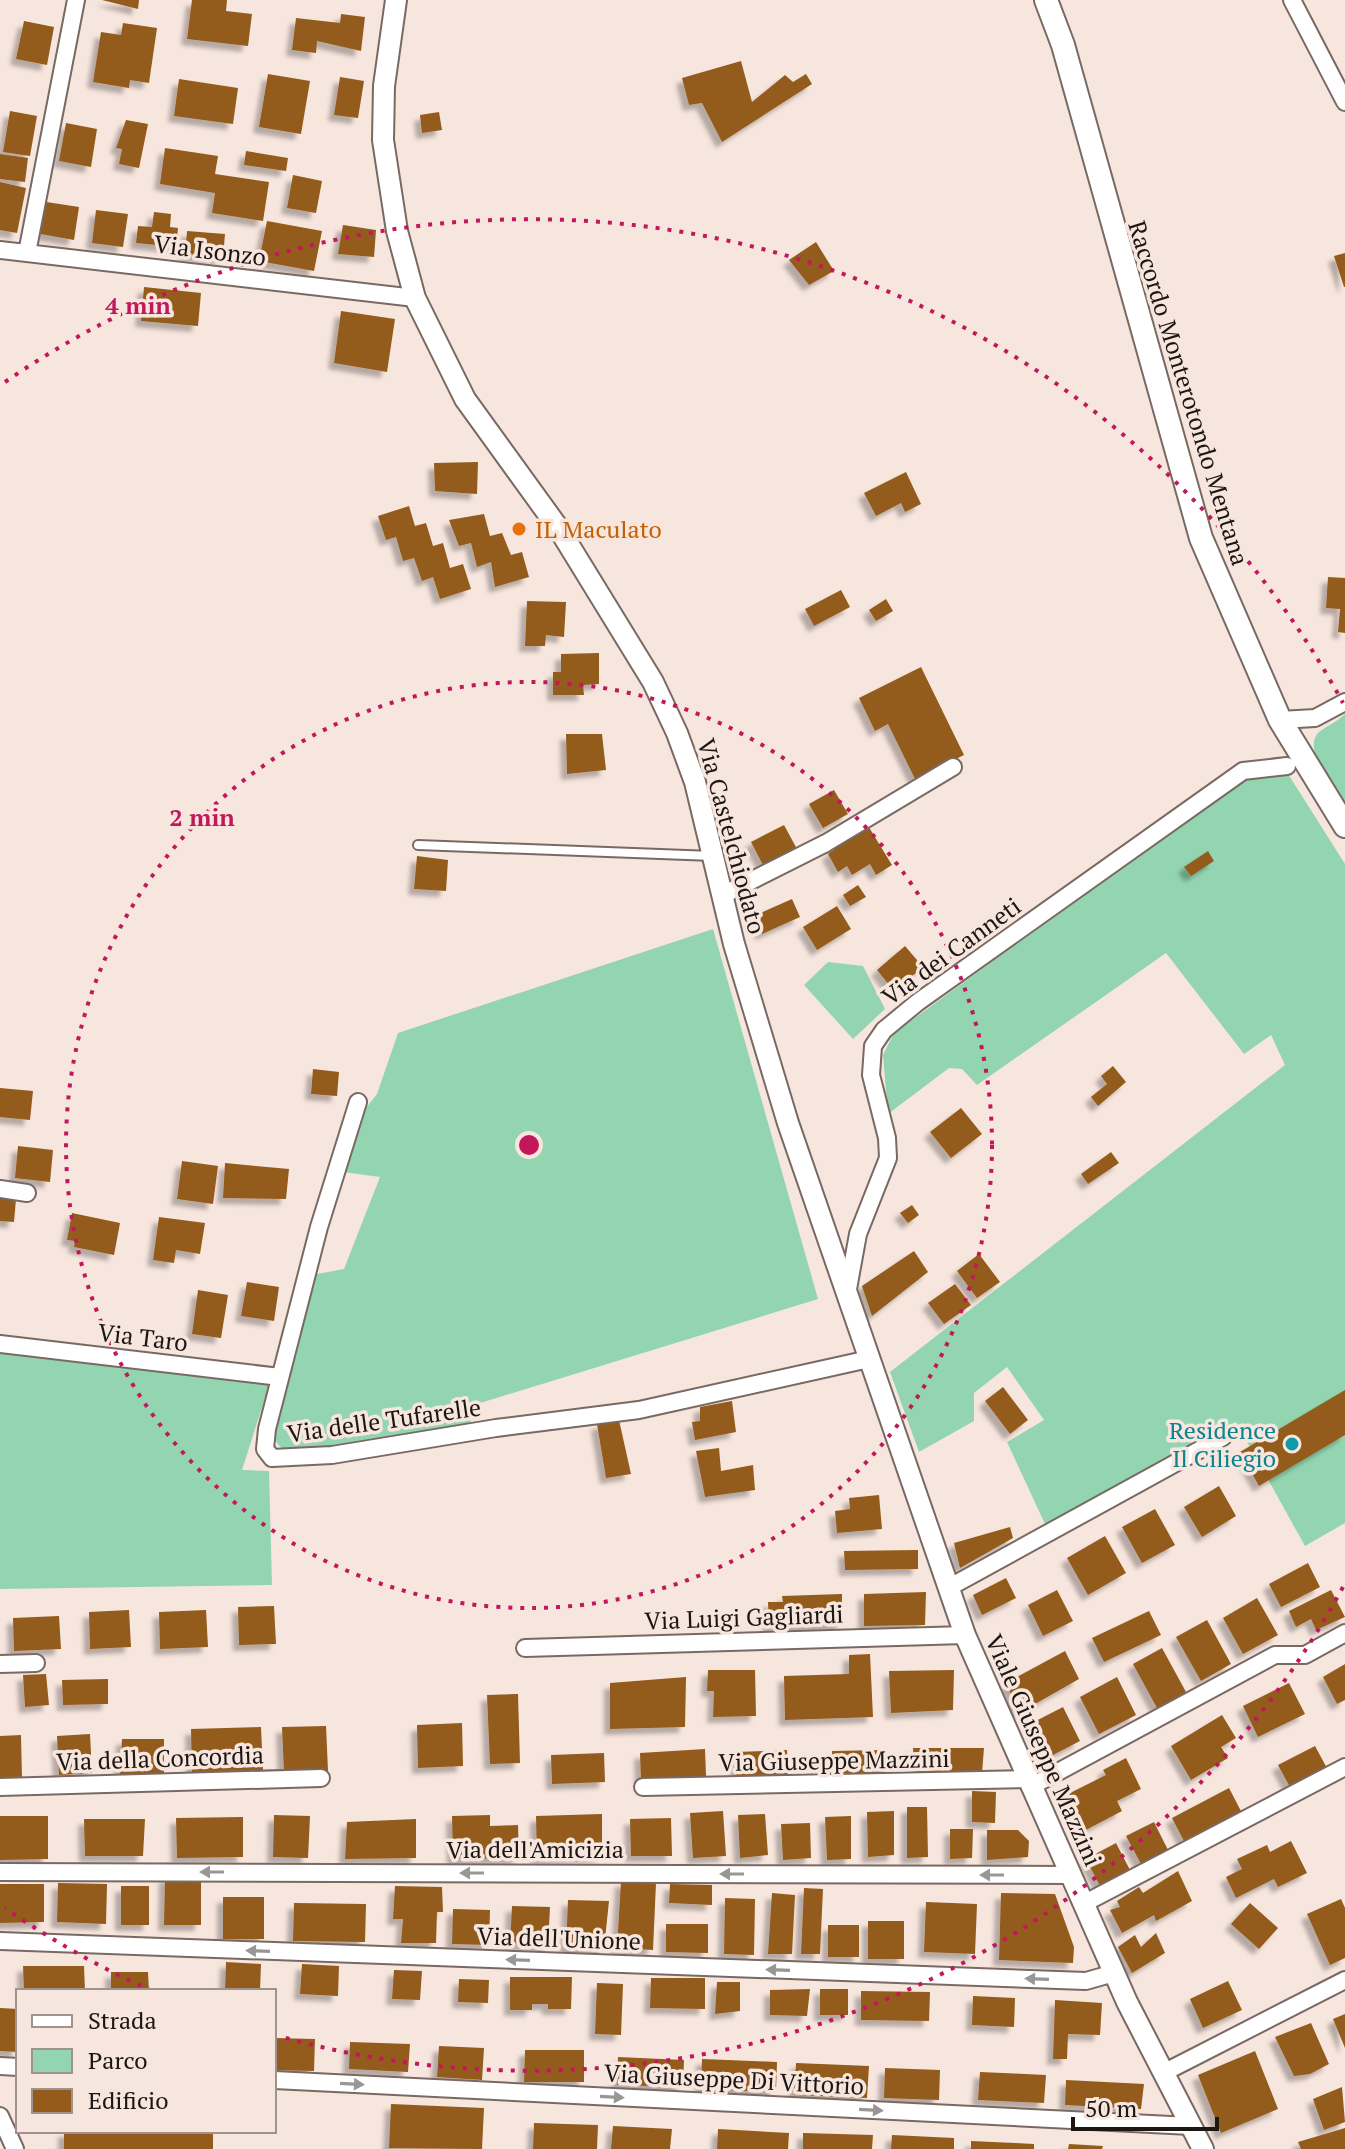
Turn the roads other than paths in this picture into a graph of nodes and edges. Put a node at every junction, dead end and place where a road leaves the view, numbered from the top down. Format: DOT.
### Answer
graph roads {
  1 [pos="76,0"];
  2 [pos="396,0"];
  3 [pos="1046,0"];
  4 [pos="1292,0"];
  5 [pos="1345,102"];
  6 [pos="0,250"];
  7 [pos="27,253"];
  8 [pos="415,298"];
  9 [pos="1345,702"];
  10 [pos="1280,720"];
  11 [pos="1287,766"];
  12 [pos="953,767"];
  13 [pos="1345,826"];
  14 [pos="418,845"];
  15 [pos="713,856"];
  16 [pos="723,895"];
  17 [pos="358,1102"];
  18 [pos="0,1189"];
  19 [pos="27,1193"];
  20 [pos="848,1303"];
  21 [pos="0,1344"];
  22 [pos="869,1359"];
  23 [pos="280,1377"];
  24 [pos="1223,1437"];
  25 [pos="948,1588"];
  26 [pos="1345,1633"];
  27 [pos="965,1635"];
  28 [pos="525,1648"];
  29 [pos="36,1663"];
  30 [pos="0,1664"];
  31 [pos="1345,1767"];
  32 [pos="321,1778"];
  33 [pos="1028,1783"];
  34 [pos="0,1787"];
  35 [pos="643,1787"];
  36 [pos="0,1872"];
  37 [pos="1070,1875"];
  38 [pos="1083,1904"];
  39 [pos="0,1941"];
  40 [pos="1114,1973"];
  41 [pos="1345,1980"];
  42 [pos="1165,2072"];
  43 [pos="276,2080"];
  44 [pos="0,2116"];
  45 [pos="1191,2126"];
  46 [pos="15,2149"];
  47 [pos="1203,2149"];
  1 -- 7 [label="street"];
  2 -- 8 [label="street, Via Castelchiodato"];
  3 -- 10 [label="main road, Raccordo Monterotondo Mentana"];
  4 -- 5 [label="street"];
  6 -- 7 [label="street, Via Isonzo"];
  7 -- 8 [label="street, Via Isonzo"];
  8 -- 15 [label="street, Via Castelchiodato"];
  9 -- 10 [label="street"];
  10 -- 13 [label="main road, Raccordo Monterotondo Mentana"];
  11 -- 20 [label="street, Via dei Canneti"];
  12 -- 16 [label="street"];
  14 -- 15 [label="lane"];
  15 -- 16 [label="street, Via Castelchiodato"];
  16 -- 20 [label="street, Via Castelchiodato"];
  17 -- 23 [label="street, Via delle Tufarelle"];
  18 -- 19 [label="street"];
  20 -- 22 [label="street, Via Castelchiodato"];
  21 -- 23 [label="street, Via Taro"];
  22 -- 23 [label="street, Via delle Tufarelle"];
  22 -- 25 [label="street, Viale Giuseppe Mazzini"];
  24 -- 25 [label="street"];
  25 -- 27 [label="street, Viale Giuseppe Mazzini"];
  26 -- 33 [label="street"];
  27 -- 28 [label="street, Via Luigi Gagliardi"];
  27 -- 33 [label="street, Viale Giuseppe Mazzini"];
  29 -- 30 [label="street"];
  31 -- 38 [label="street"];
  32 -- 34 [label="street, Via della Concordia"];
  33 -- 35 [label="street, Via Giuseppe Mazzini"];
  33 -- 37 [label="street, Viale Giuseppe Mazzini"];
  37 -- 36 [label="street, Via dell'Amicizia, one-way"];
  37 -- 38 [label="street, Viale Giuseppe Mazzini"];
  38 -- 40 [label="street, Viale Giuseppe Mazzini"];
  40 -- 39 [label="street, Via dell'Unione, one-way"];
  40 -- 42 [label="street, Viale Giuseppe Mazzini"];
  41 -- 42 [label="street"];
  42 -- 45 [label="street, Viale Giuseppe Mazzini"];
  43 -- 45 [label="street, Via Giuseppe Di Vittorio, one-way"];
  44 -- 46 [label="street"];
  45 -- 47 [label="street, Viale Giuseppe Mazzini"];
}
